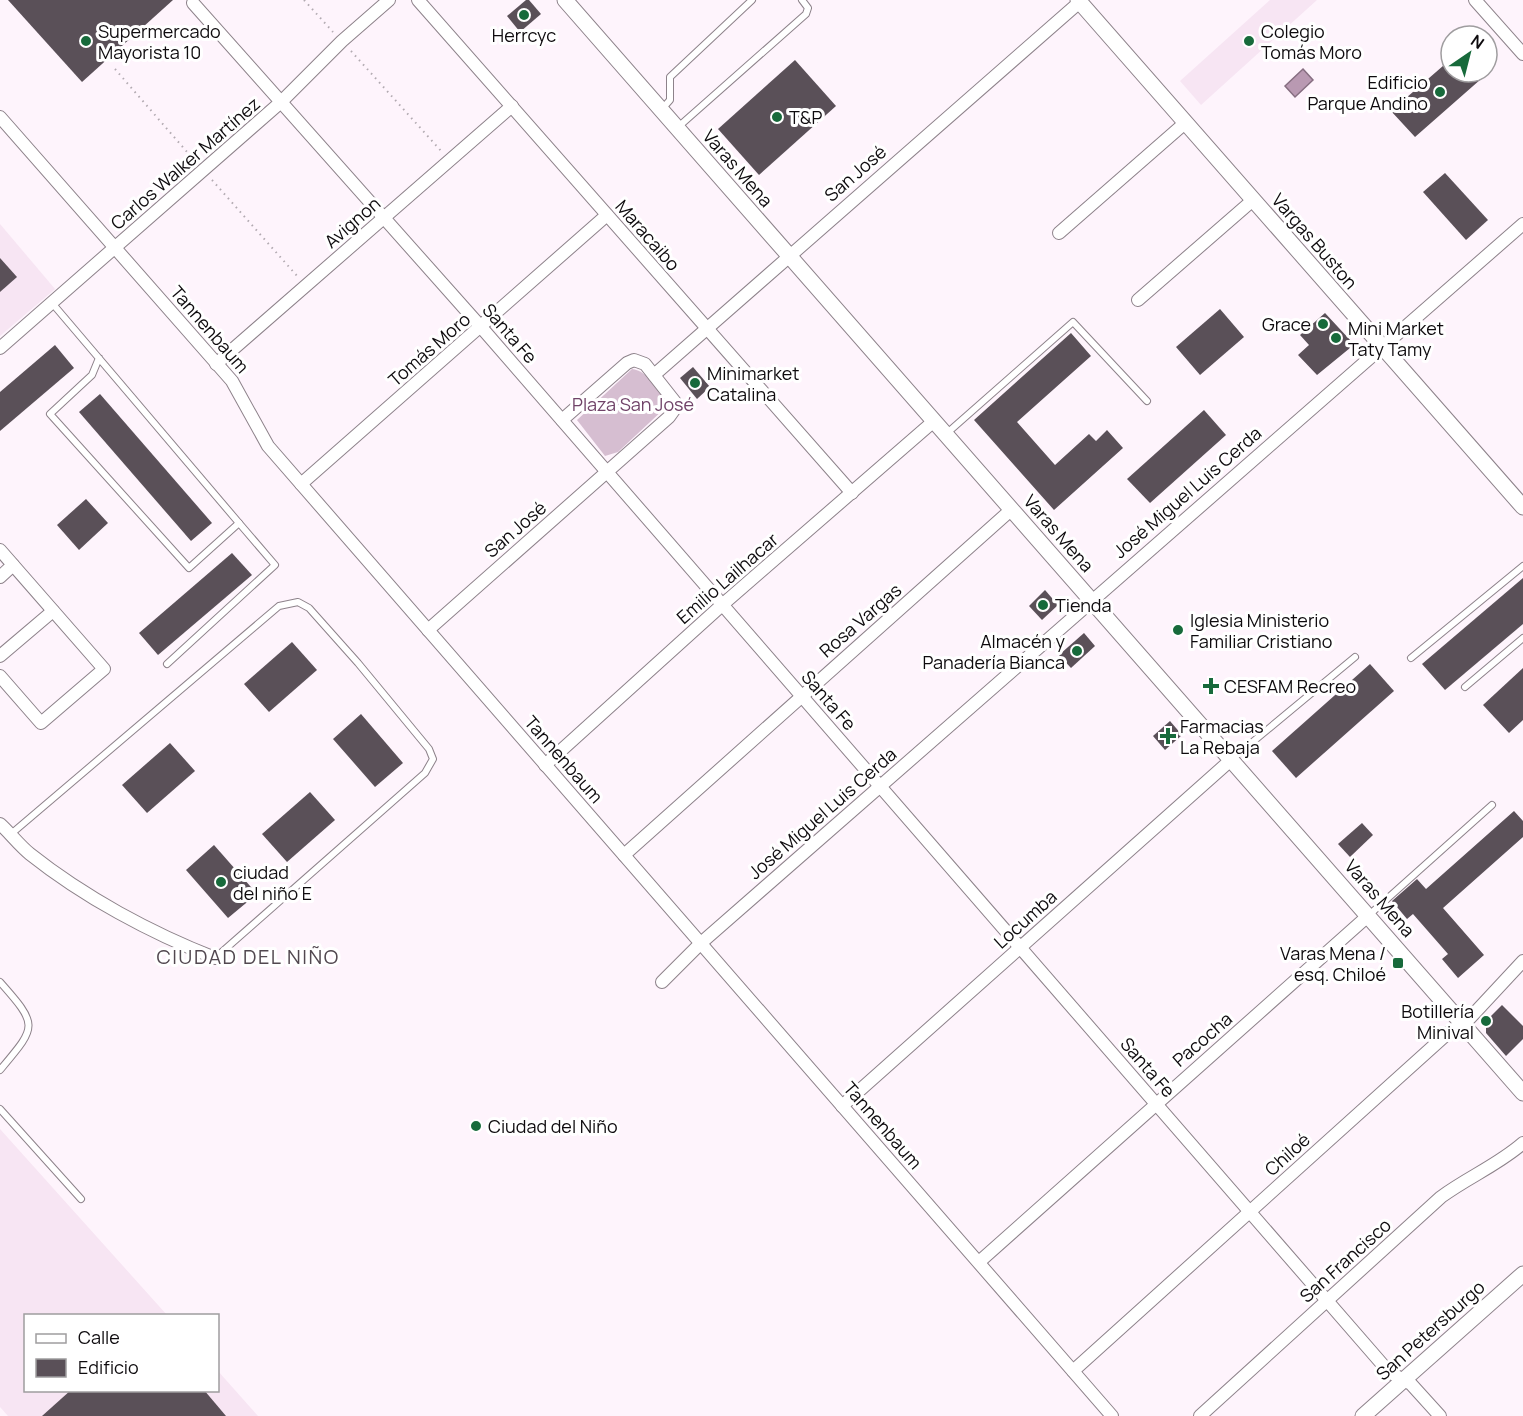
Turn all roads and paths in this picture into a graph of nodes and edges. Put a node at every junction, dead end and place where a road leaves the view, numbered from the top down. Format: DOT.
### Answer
graph roads {
  1 [pos="304,0"];
  2 [pos="389,0"];
  3 [pos="418,0"];
  4 [pos="564,0"];
  5 [pos="752,0"];
  6 [pos="802,0"];
  7 [pos="1475,0"];
  8 [pos="1080,1"];
  9 [pos="193,3"];
  10 [pos="331,31"];
  11 [pos="342,41"];
  12 [pos="1523,54"];
  13 [pos="115,69"];
  14 [pos="281,102"];
  15 [pos="512,106"];
  16 [pos="661,110"];
  17 [pos="0,117"];
  18 [pos="1185,123"];
  19 [pos="677,128"];
  20 [pos="450,160"];
  21 [pos="200,167"];
  22 [pos="1253,200"];
  23 [pos="607,215"];
  24 [pos="384,218"];
  25 [pos="1523,224"];
  26 [pos="1059,233"];
  27 [pos="116,248"];
  28 [pos="789,255"];
  29 [pos="306,286"];
  30 [pos="1138,300"];
  31 [pos="52,303"];
  32 [pos="481,327"];
  33 [pos="706,328"];
  34 [pos="1381,347"];
  35 [pos="0,348"];
  36 [pos="99,358"];
  37 [pos="216,364"];
  38 [pos="654,375"];
  39 [pos="1147,401"];
  40 [pos="562,420"];
  41 [pos="934,421"];
  42 [pos="946,434"];
  43 [pos="606,472"];
  44 [pos="302,484"];
  45 [pos="852,493"];
  46 [pos="1523,507"];
  47 [pos="1012,509"];
  48 [pos="239,523"];
  49 [pos="0,550"];
  50 [pos="14,565"];
  51 [pos="1523,567"];
  52 [pos="0,577"];
  53 [pos="1091,599"];
  54 [pos="722,605"];
  55 [pos="53,611"];
  56 [pos="428,630"];
  57 [pos="1523,638"];
  58 [pos="0,656"];
  59 [pos="1355,657"];
  60 [pos="1411,658"];
  61 [pos="167,664"];
  62 [pos="0,676"];
  63 [pos="1465,687"];
  64 [pos="801,696"];
  65 [pos="1232,759"];
  66 [pos="545,765"];
  67 [pos="879,786"];
  68 [pos="1492,805"];
  69 [pos="0,824"];
  70 [pos="11,834"];
  71 [pos="624,855"];
  72 [pos="1369,915"];
  73 [pos="701,943"];
  74 [pos="1020,948"];
  75 [pos="215,958"];
  76 [pos="1523,962"];
  77 [pos="0,982"];
  78 [pos="662,982"];
  79 [pos="1463,1023"];
  80 [pos="0,1070"];
  81 [pos="1523,1093"];
  82 [pos="1156,1104"];
  83 [pos="842,1106"];
  84 [pos="0,1109"];
  85 [pos="1523,1143"];
  86 [pos="81,1199"];
  87 [pos="1250,1212"];
  88 [pos="979,1262"];
  89 [pos="1523,1274"];
  90 [pos="1327,1300"];
  91 [pos="1073,1371"];
  92 [pos="1404,1380"];
  93 [pos="1112,1416"];
  94 [pos="1200,1416"];
  95 [pos="1363,1416"];
  96 [pos="1440,1416"];
  1 -- 10 [label="path"];
  2 -- 11 [label="street, Carlos Walker Martínez"];
  3 -- 15 [label="street, Maracaibo"];
  4 -- 16 [label="street, Varas Mena"];
  5 -- 16 [label="lane"];
  6 -- 19 [label="lane"];
  7 -- 12 [label="street"];
  8 -- 18 [label="street, Vargas Buston"];
  8 -- 28 [label="street, San José"];
  9 -- 14 [label="street, Santa Fe"];
  11 -- 14 [label="street, Carlos Walker Martínez"];
  11 -- 20 [label="path"];
  13 -- 21 [label="path"];
  14 -- 21 [label="street, Carlos Walker Martínez"];
  14 -- 24 [label="street, Santa Fe"];
  15 -- 20 [label="street, Avignon"];
  15 -- 23 [label="street, Maracaibo"];
  16 -- 19 [label="street, Varas Mena"];
  17 -- 27 [label="street, Tannenbaum"];
  18 -- 22 [label="street, Vargas Buston"];
  18 -- 26 [label="street"];
  19 -- 28 [label="street, Varas Mena"];
  20 -- 24 [label="street, Avignon"];
  21 -- 27 [label="street, Carlos Walker Martínez"];
  21 -- 29 [label="path"];
  22 -- 30 [label="street"];
  22 -- 34 [label="street, Vargas Buston"];
  23 -- 32 [label="street, Tomás Moro"];
  23 -- 33 [label="street, Maracaibo"];
  24 -- 29 [label="street, Avignon"];
  24 -- 32 [label="street, Santa Fe"];
  25 -- 34 [label="street, José Miguel Luis Cerda"];
  27 -- 31 [label="street, Carlos Walker Martínez"];
  27 -- 37 [label="street, Tannenbaum"];
  28 -- 33 [label="street, San José"];
  28 -- 41 [label="street, Varas Mena"];
  29 -- 37 [label="street, Avignon"];
  31 -- 35 [label="street, Carlos Walker Martínez"];
  31 -- 36 [label="lane"];
  32 -- 40 [label="street, Santa Fe"];
  32 -- 44 [label="street, Tomás Moro"];
  33 -- 38 [label="street, San José"];
  33 -- 45 [label="street, Maracaibo"];
  34 -- 46 [label="street, Vargas Buston"];
  34 -- 53 [label="street, José Miguel Luis Cerda"];
  36 -- 48 [label="lane"];
  36 -- 48 [label="lane"];
  37 -- 44 [label="street, Tannenbaum"];
  38 -- 40 [label="street, San José"];
  38 -- 43 [label="street, San José"];
  39 -- 42 [label="lane"];
  40 -- 43 [label="street, Santa Fe"];
  41 -- 42 [label="street, Varas Mena"];
  41 -- 45 [label="street, Emilio Lailhacar"];
  42 -- 47 [label="street, Varas Mena"];
  43 -- 54 [label="street, Santa Fe"];
  43 -- 56 [label="street, San José"];
  44 -- 56 [label="street, Tannenbaum"];
  45 -- 54 [label="street, Emilio Lailhacar"];
  47 -- 53 [label="street, Varas Mena"];
  47 -- 64 [label="street, Rosa Vargas"];
  48 -- 61 [label="lane"];
  49 -- 50 [label="street"];
  50 -- 52 [label="street"];
  50 -- 55 [label="street"];
  51 -- 60 [label="lane"];
  53 -- 65 [label="street, Varas Mena"];
  53 -- 67 [label="street, José Miguel Luis Cerda"];
  54 -- 64 [label="street, Santa Fe"];
  54 -- 66 [label="street, Emilio Lailhacar"];
  55 -- 58 [label="street"];
  55 -- 62 [label="street"];
  56 -- 66 [label="street, Tannenbaum"];
  57 -- 63 [label="lane"];
  59 -- 65 [label="lane"];
  64 -- 67 [label="street, Santa Fe"];
  64 -- 71 [label="street, Rosa Vargas"];
  65 -- 72 [label="street, Varas Mena"];
  65 -- 74 [label="street, Locumba"];
  66 -- 71 [label="street, Tannenbaum"];
  67 -- 73 [label="street, José Miguel Luis Cerda"];
  67 -- 74 [label="street, Santa Fe"];
  68 -- 72 [label="lane"];
  69 -- 70 [label="street"];
  70 -- 75 [label="street"];
  70 -- 75 [label="lane"];
  71 -- 73 [label="street, Tannenbaum"];
  72 -- 79 [label="street, Varas Mena"];
  72 -- 82 [label="street, Pacocha"];
  73 -- 78 [label="street, José Miguel Luis Cerda"];
  73 -- 83 [label="street, Tannenbaum"];
  74 -- 82 [label="street, Santa Fe"];
  74 -- 83 [label="street, Locumba"];
  76 -- 79 [label="street, Chiloé"];
  77 -- 80 [label="lane"];
  79 -- 81 [label="street, Varas Mena"];
  79 -- 87 [label="street, Chiloé"];
  82 -- 87 [label="street, Santa Fe"];
  82 -- 88 [label="street, Pacocha"];
  83 -- 88 [label="street, Tannenbaum"];
  84 -- 86 [label="lane"];
  85 -- 90 [label="street, San Francisco"];
  87 -- 90 [label="street, Santa Fe"];
  87 -- 91 [label="street, Chiloé"];
  88 -- 91 [label="street, Tannenbaum"];
  89 -- 92 [label="street, San Petersburgo"];
  90 -- 92 [label="street, Santa Fe"];
  90 -- 94 [label="street, San Francisco"];
  91 -- 93 [label="street, Tannenbaum"];
  92 -- 95 [label="street, San Petersburgo"];
  92 -- 96 [label="street, Santa Fe"];
}
